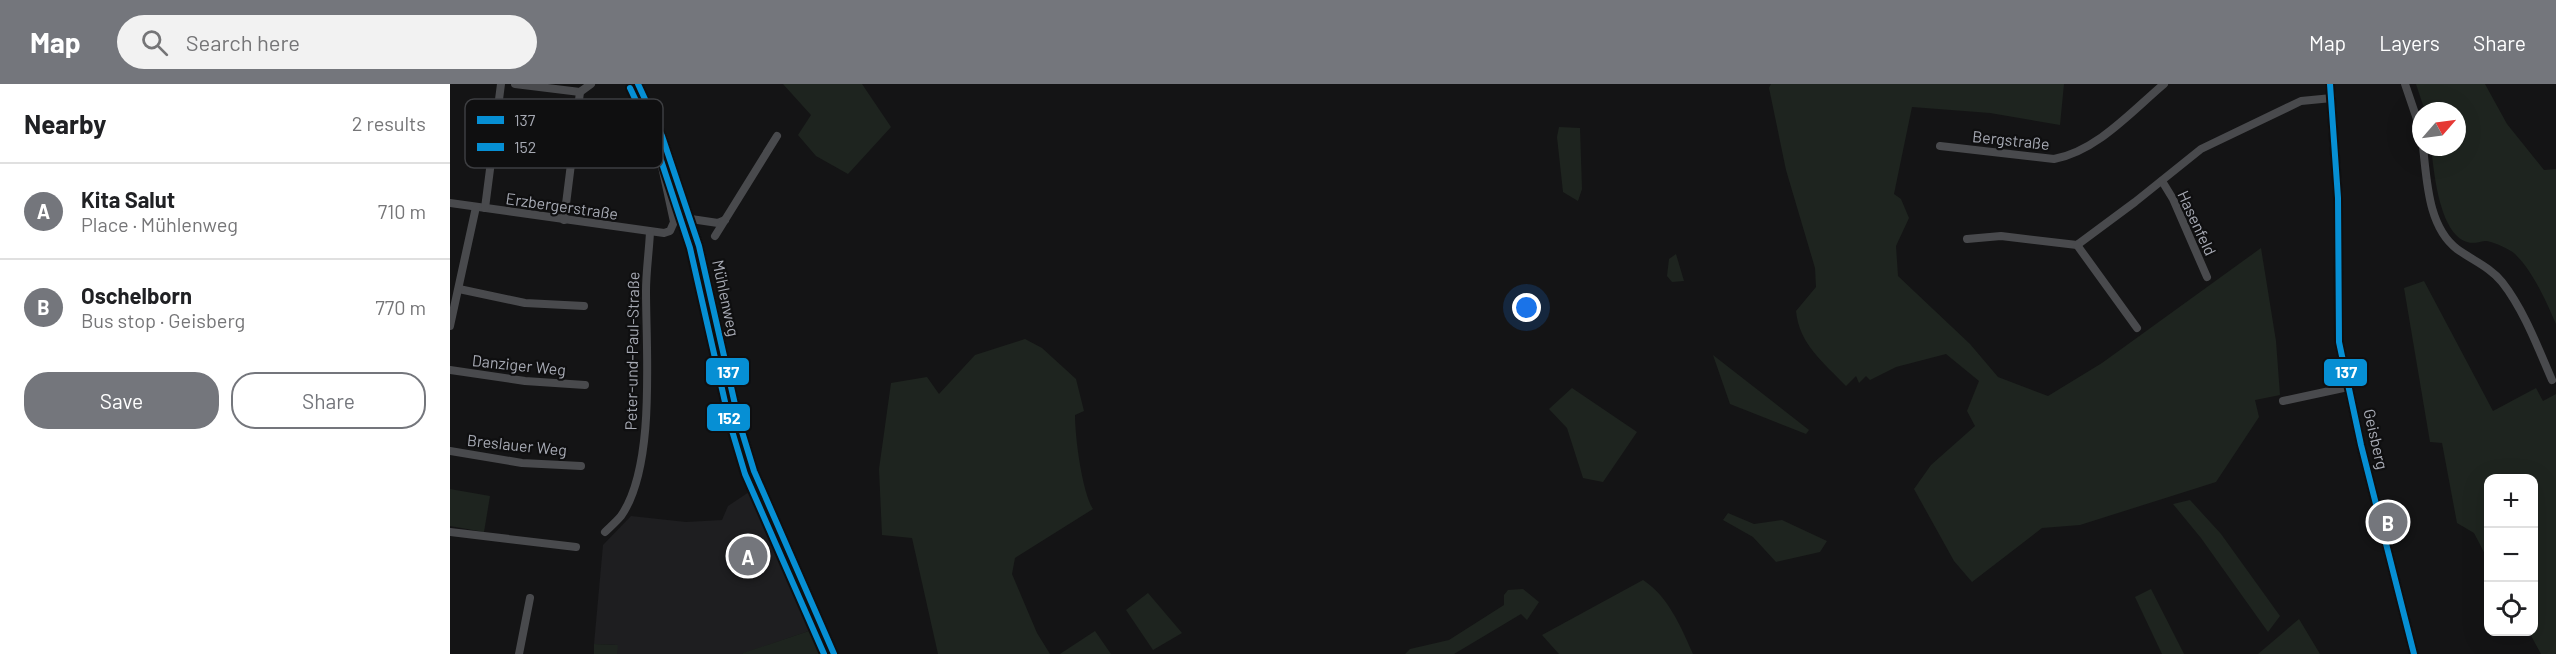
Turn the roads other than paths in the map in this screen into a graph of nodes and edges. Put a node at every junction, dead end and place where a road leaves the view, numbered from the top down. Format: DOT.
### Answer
graph roads {
  1 [pos="501,84"];
  2 [pos="515,84"];
  3 [pos="591,84"];
  4 [pos="638,84"];
  5 [pos="2164,84"];
  6 [pos="2330,84"];
  7 [pos="2405,84"];
  8 [pos="580,92"];
  9 [pos="2332,98"];
  10 [pos="498,99"];
  11 [pos="579,99"];
  12 [pos="645,99"];
  13 [pos="2412,105"];
  14 [pos="777,136"];
  15 [pos="663,141"];
  16 [pos="1940,146"];
  17 [pos="668,156"];
  18 [pos="2424,156"];
  19 [pos="663,158"];
  20 [pos="487,168"];
  21 [pos="570,168"];
  22 [pos="662,168"];
  23 [pos="2162,181"];
  24 [pos="450,203"];
  25 [pos="480,207"];
  26 [pos="691,219"];
  27 [pos="727,219"];
  28 [pos="564,220"];
  29 [pos="650,232"];
  30 [pos="715,236"];
  31 [pos="1967,239"];
  32 [pos="2077,245"];
  33 [pos="2207,277"];
  34 [pos="459,289"];
  35 [pos="584,306"];
  36 [pos="450,326"];
  37 [pos="2137,328"];
  38 [pos="450,370"];
  39 [pos="2552,380"];
  40 [pos="585,385"];
  41 [pos="2348,387"];
  42 [pos="2283,400"];
  43 [pos="450,451"];
  44 [pos="581,466"];
  45 [pos="450,532"];
  46 [pos="605,532"];
  47 [pos="576,546"];
  48 [pos="530,598"];
  49 [pos="519,654"];
  50 [pos="834,654"];
  51 [pos="2414,654"];
  1 -- 10 [label="street"];
  2 -- 8 [label="street"];
  3 -- 8 [label="street"];
  4 -- 12 [label="street, Mühlenweg"];
  5 -- 16 [label="street, Bergstraße"];
  6 -- 9 [label="street, Geisberg"];
  7 -- 13 [label="street"];
  8 -- 11 [label="street"];
  9 -- 23 [label="street"];
  9 -- 41 [label="street, Geisberg"];
  14 -- 27 [label="street"];
  15 -- 17 [label="street, Mühlenweg"];
  17 -- 19 [label="street, Erzbergerstraße"];
  17 -- 26 [label="street, Mühlenweg"];
  18 -- 39 [label="street"];
  20 -- 25 [label="street"];
  21 -- 28 [label="street"];
  22 -- 29 [label="street, Erzbergerstraße"];
  23 -- 32 [label="street"];
  23 -- 33 [label="street, Hasenfeld"];
  24 -- 25 [label="street, Erzbergerstraße"];
  25 -- 28 [label="street, Erzbergerstraße"];
  25 -- 34 [label="street"];
  26 -- 27 [label="street"];
  26 -- 50 [label="street, Mühlenweg"];
  27 -- 30 [label="street"];
  28 -- 29 [label="street, Erzbergerstraße"];
  29 -- 46 [label="street, Peter-und-Paul-Straße"];
  31 -- 32 [label="street"];
  32 -- 37 [label="street"];
  34 -- 35 [label="street"];
  34 -- 36 [label="street"];
  38 -- 40 [label="street, Danziger Weg"];
  41 -- 42 [label="street"];
  41 -- 51 [label="street, Geisberg"];
  43 -- 44 [label="street, Breslauer Weg"];
  45 -- 47 [label="street"];
  48 -- 49 [label="street"];
}
